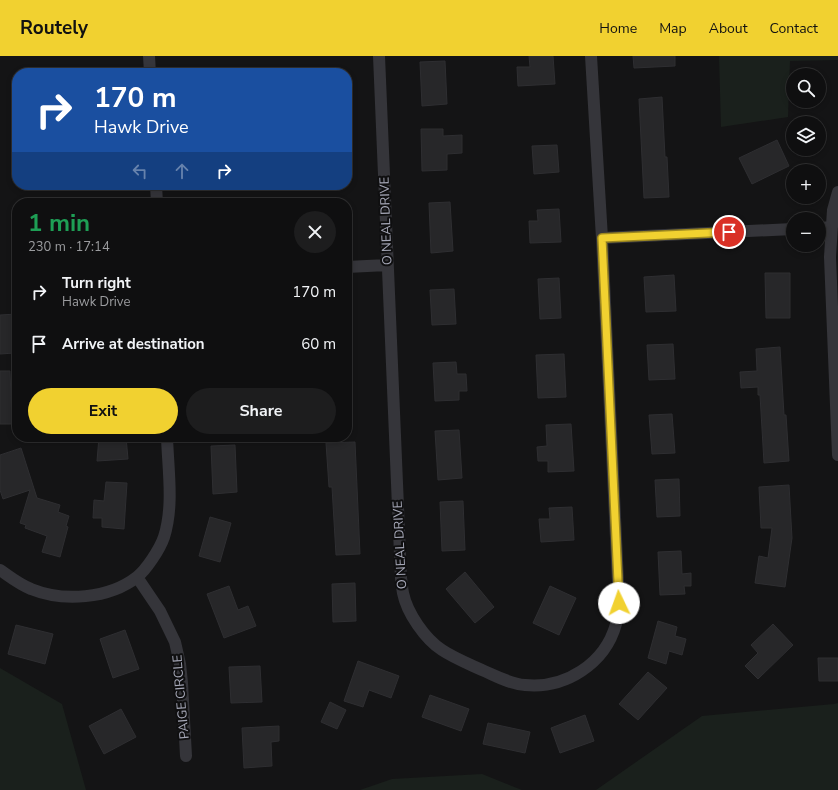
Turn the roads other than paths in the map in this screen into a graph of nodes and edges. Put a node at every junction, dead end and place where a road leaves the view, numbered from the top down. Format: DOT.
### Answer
graph roads {
  1 [pos="149,56"];
  2 [pos="379,56"];
  3 [pos="591,56"];
  4 [pos="150,68"];
  5 [pos="838,192"];
  6 [pos="826,227"];
  7 [pos="832,227"];
  8 [pos="786,229"];
  9 [pos="602,238"];
  10 [pos="387,265"];
  11 [pos="352,267"];
  12 [pos="167,442"];
  13 [pos="838,455"];
  14 [pos="0,570"];
  15 [pos="137,577"];
  16 [pos="186,756"];
  1 -- 4 [label="street"];
  2 -- 10 [label="street, O NEAL DRIVE"];
  3 -- 9 [label="street, O NEAL DRIVE"];
  5 -- 7 [label="street"];
  6 -- 7 [label="street"];
  7 -- 13 [label="street"];
  8 -- 9 [label="street"];
  9 -- 10 [label="street, O NEAL DRIVE"];
  10 -- 11 [label="street"];
  12 -- 15 [label="street"];
  14 -- 15 [label="street"];
  15 -- 16 [label="street, PAIGE CIRCLE"];
}
